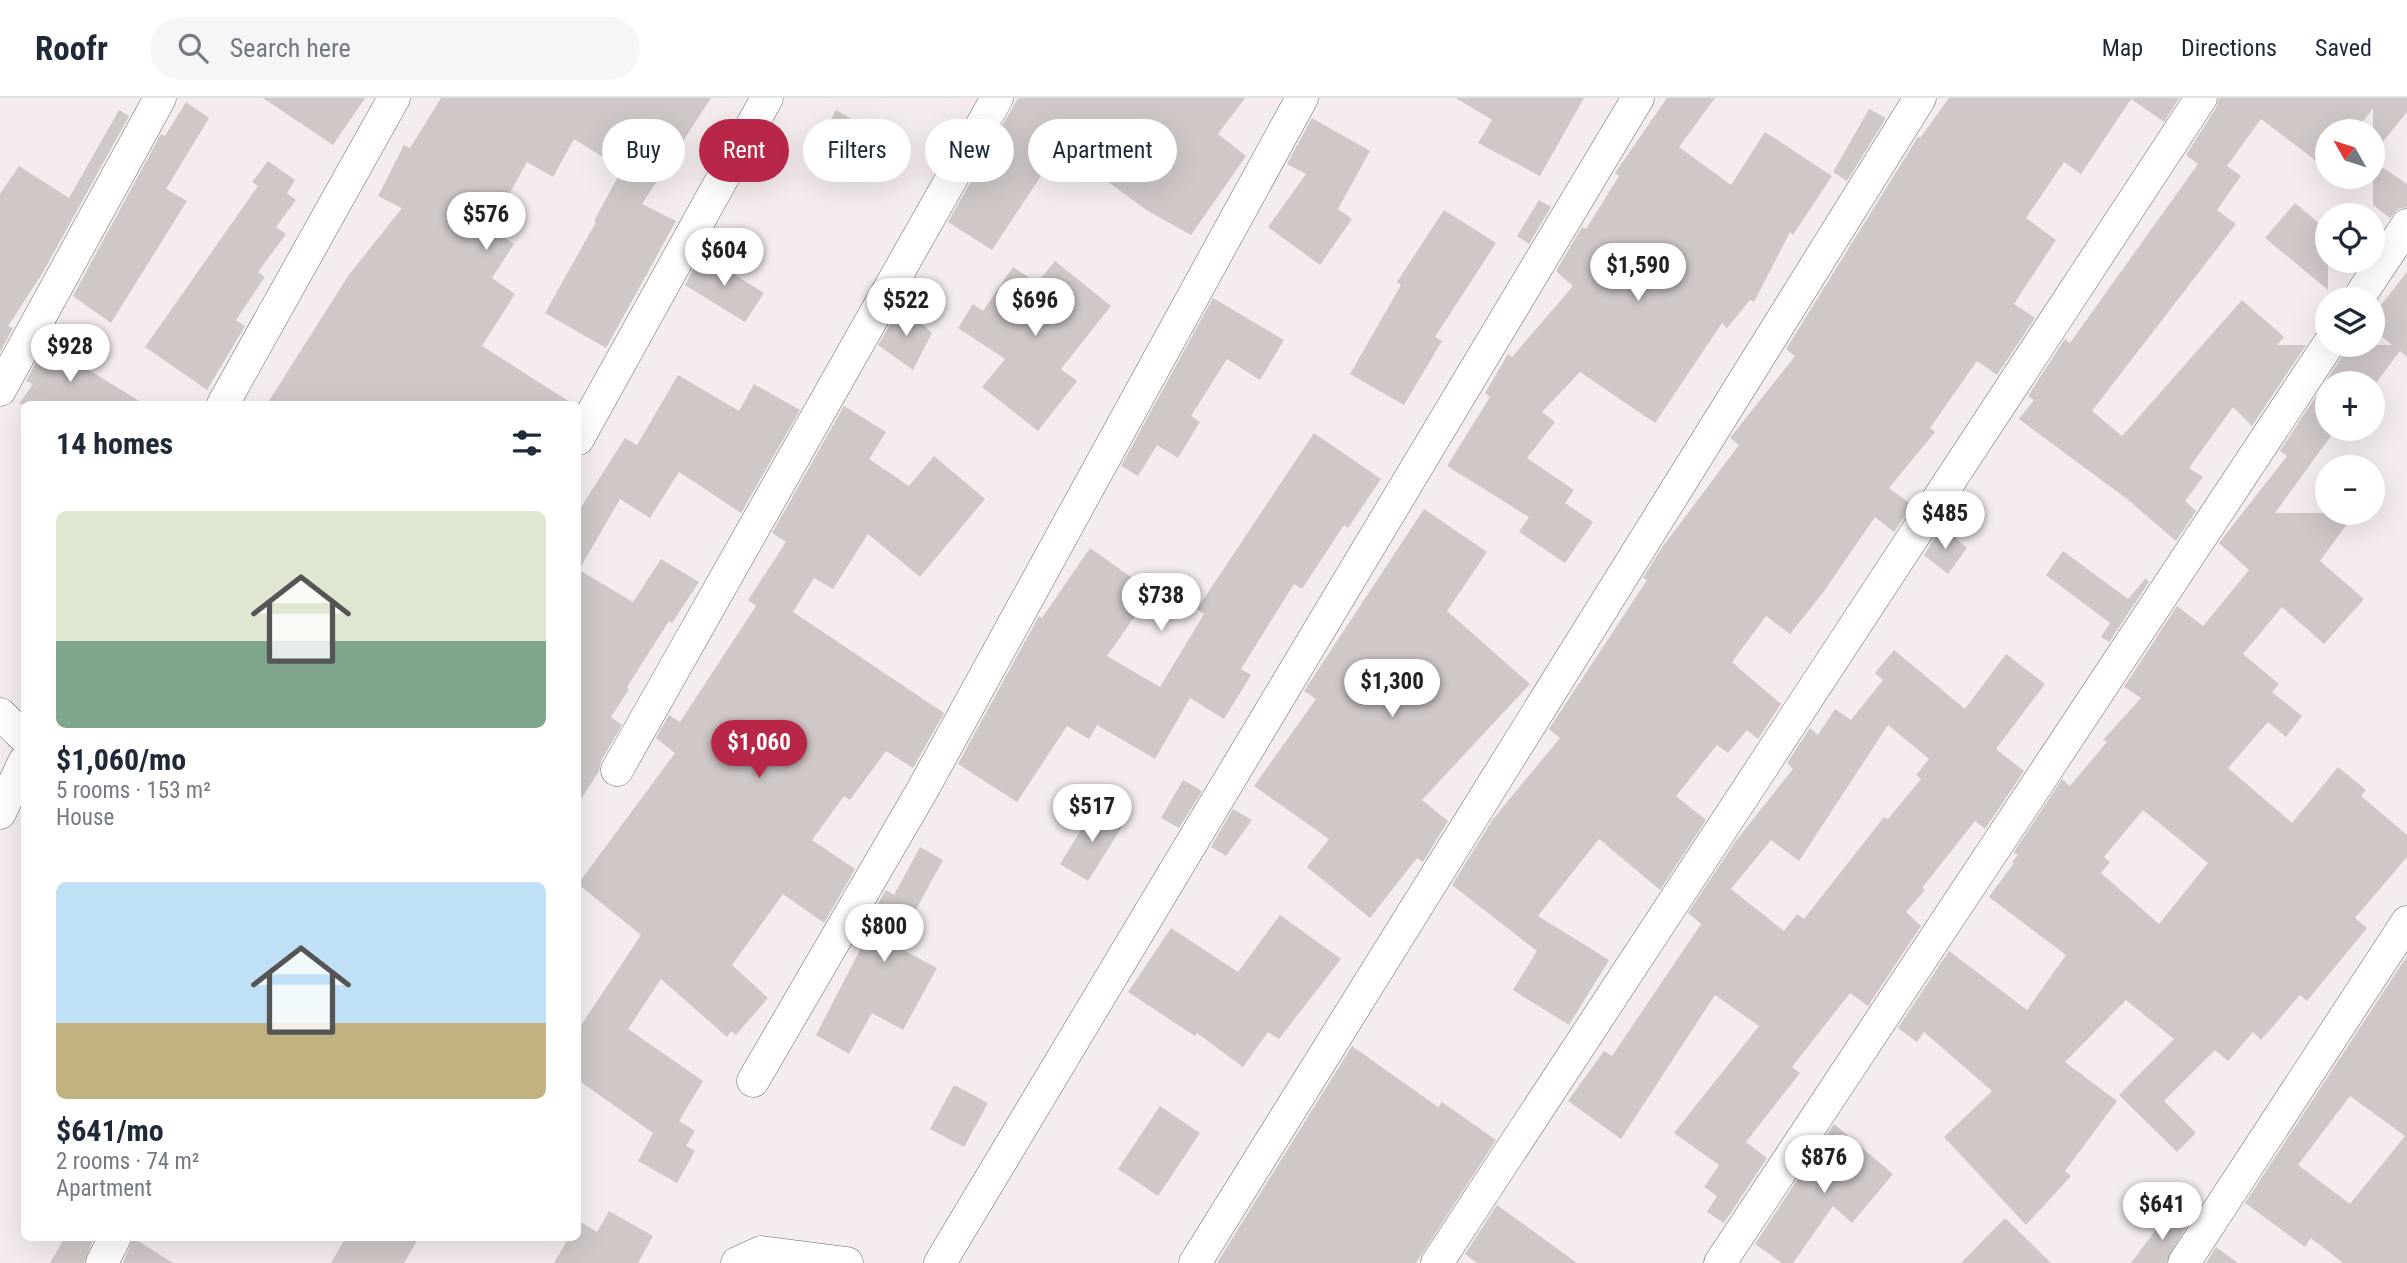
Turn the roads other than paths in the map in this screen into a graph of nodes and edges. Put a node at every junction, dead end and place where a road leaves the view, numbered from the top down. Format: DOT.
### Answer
graph roads {
  1 [pos="160,98"];
  2 [pos="394,98"];
  3 [pos="767,98"];
  4 [pos="997,98"];
  5 [pos="1302,98"];
  6 [pos="1638,98"];
  7 [pos="1920,98"];
  8 [pos="2201,98"];
  9 [pos="2407,225"];
  10 [pos="2366,287"];
  11 [pos="2320,357"];
  12 [pos="0,390"];
  13 [pos="225,401"];
  14 [pos="581,434"];
  15 [pos="0,714"];
  16 [pos="21,734"];
  17 [pos="21,768"];
  18 [pos="617,770"];
  19 [pos="0,813"];
  20 [pos="2407,922"];
  21 [pos="753,1081"];
  22 [pos="113,1241"];
  23 [pos="102,1263"];
  24 [pos="737,1263"];
  25 [pos="847,1263"];
  26 [pos="940,1263"];
  27 [pos="1195,1263"];
  28 [pos="1437,1263"];
  29 [pos="1720,1263"];
  30 [pos="2184,1263"];
  1 -- 12 [label="street"];
  2 -- 13 [label="street"];
  3 -- 14 [label="street"];
  4 -- 18 [label="street"];
  5 -- 21 [label="street"];
  6 -- 26 [label="street"];
  7 -- 27 [label="street"];
  8 -- 28 [label="street"];
  9 -- 10 [label="street"];
  11 -- 29 [label="street"];
  15 -- 16 [label="street"];
  17 -- 19 [label="street"];
  20 -- 30 [label="street"];
  22 -- 23 [label="street"];
  24 -- 25 [label="street"];
}
